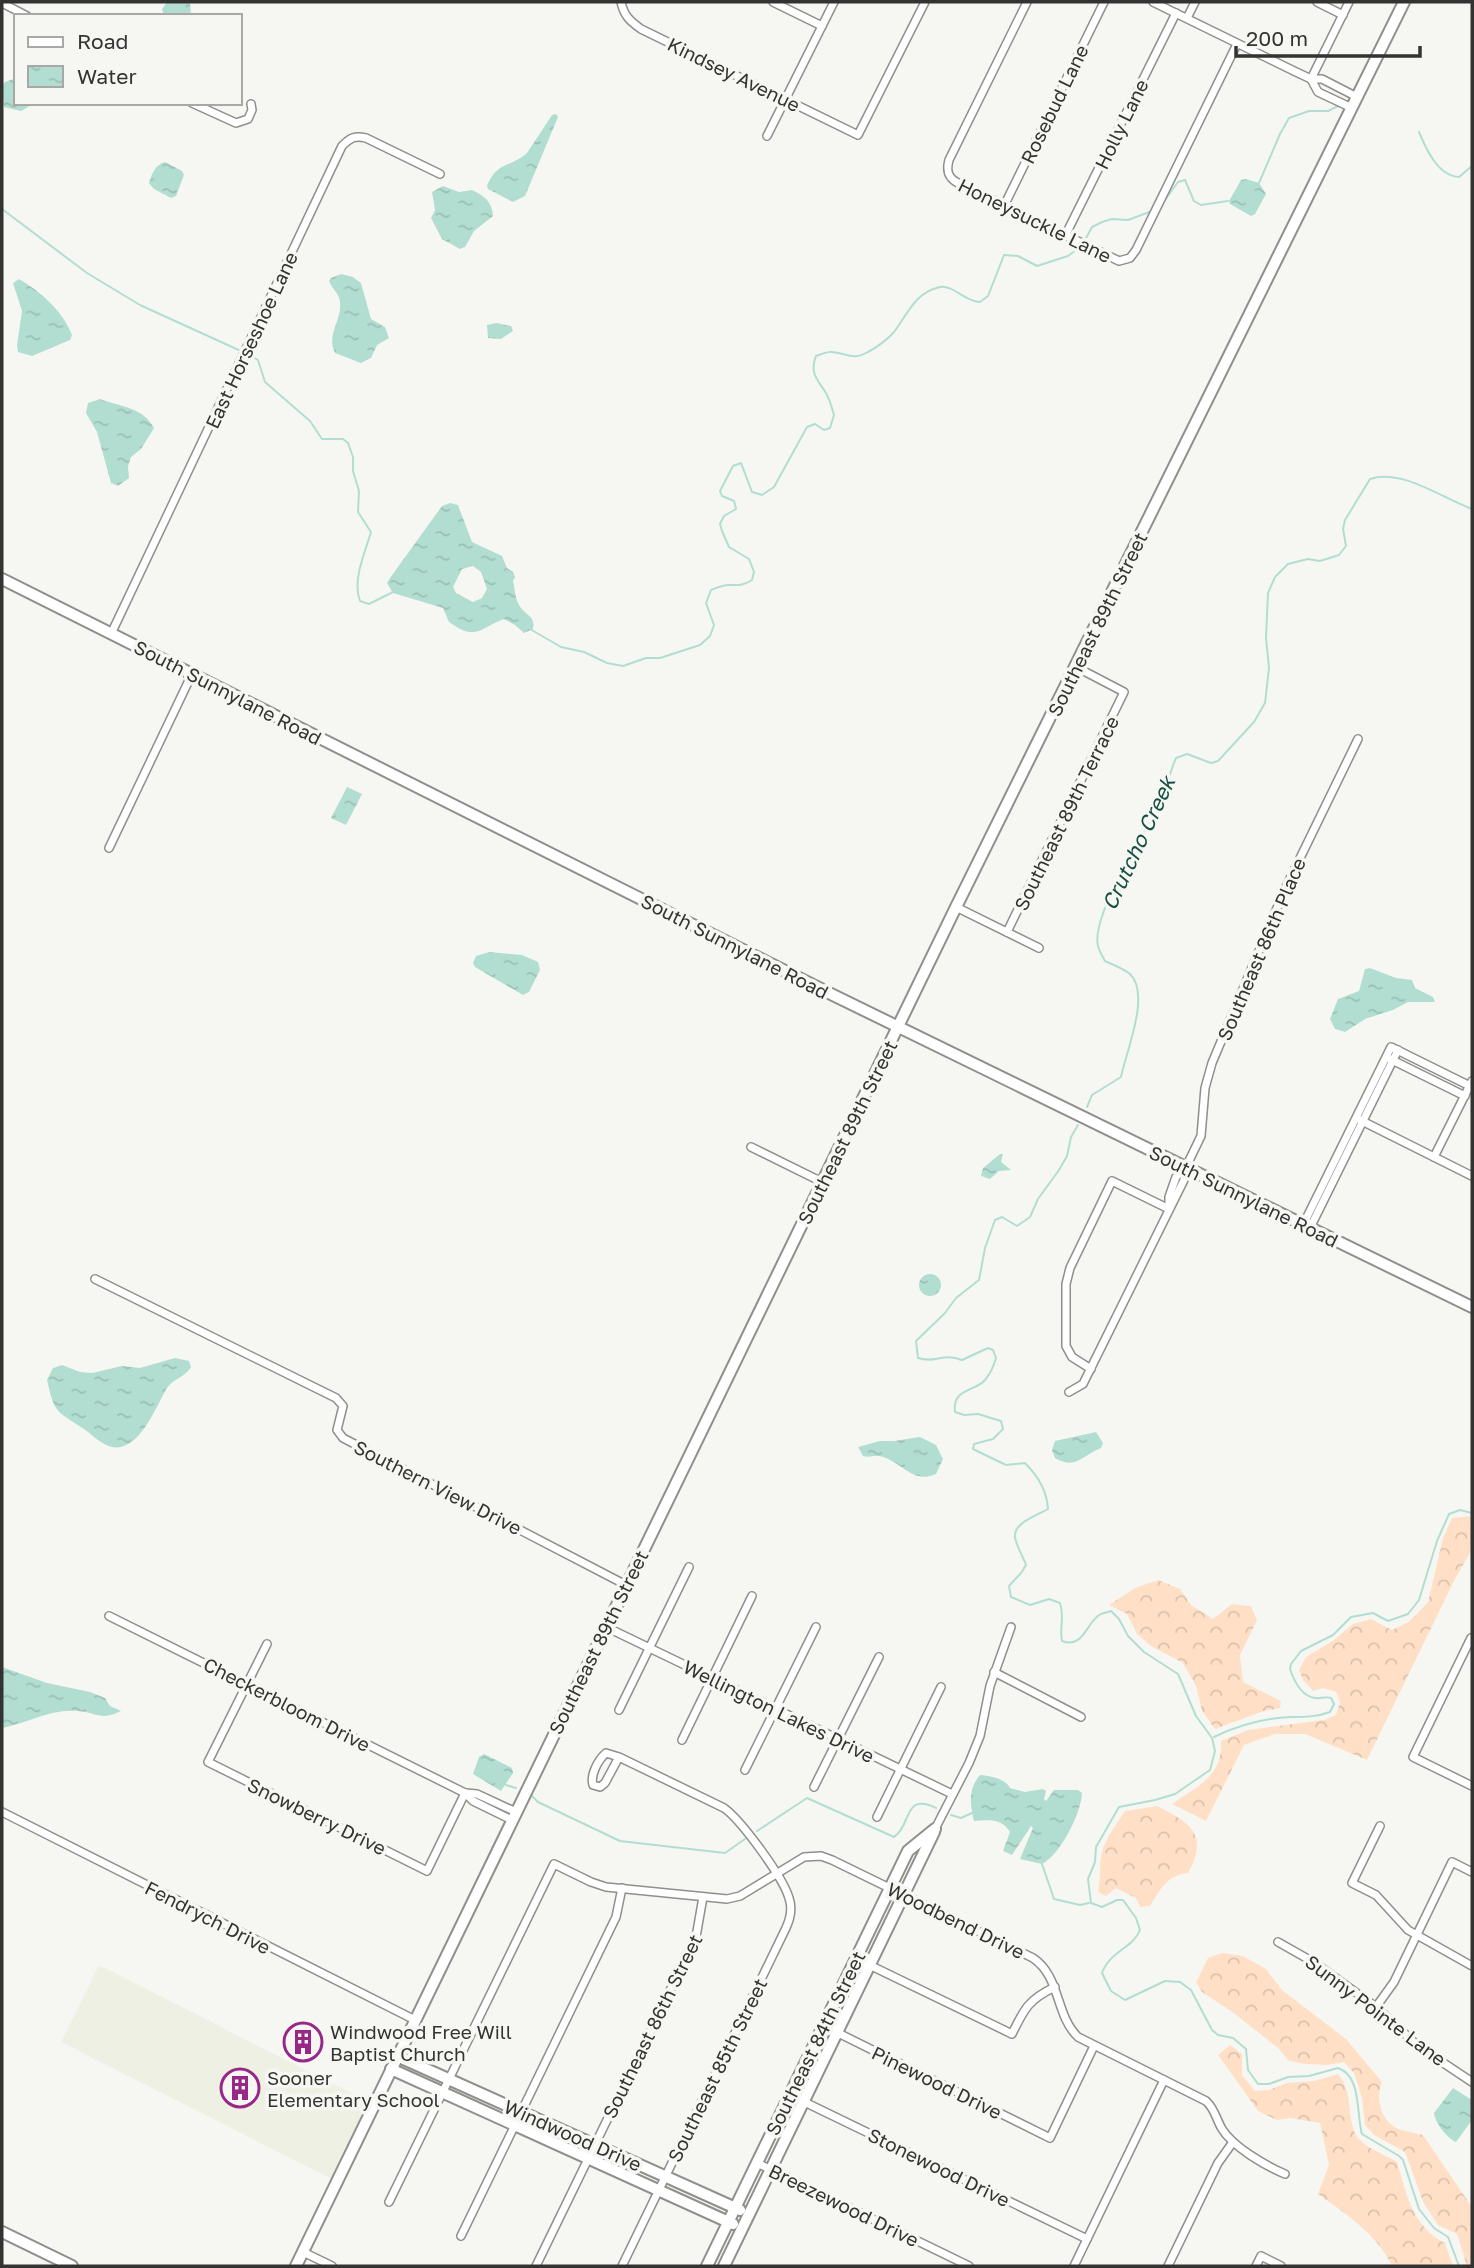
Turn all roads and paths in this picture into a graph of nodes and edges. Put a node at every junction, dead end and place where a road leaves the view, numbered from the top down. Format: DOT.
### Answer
graph roads {
  1 [pos="621,2"];
  2 [pos="773,2"];
  3 [pos="834,2"];
  4 [pos="925,2"];
  5 [pos="1027,2"];
  6 [pos="1104,2"];
  7 [pos="1153,2"];
  8 [pos="1195,2"];
  9 [pos="1317,2"];
  10 [pos="1349,2"];
  11 [pos="1404,2"];
  12 [pos="2,3"];
  13 [pos="1176,13"];
  14 [pos="23,14"];
  15 [pos="1343,15"];
  16 [pos="1187,18"];
  17 [pos="822,26"];
  18 [pos="1237,44"];
  19 [pos="1311,79"];
  20 [pos="1357,97"];
  21 [pos="785,99"];
  22 [pos="251,104"];
  23 [pos="196,105"];
  24 [pos="1352,108"];
  25 [pos="767,136"];
  26 [pos="440,174"];
  27 [pos="1004,205"];
  28 [pos="1066,236"];
  29 [pos="2,579"];
  30 [pos="111,634"];
  31 [pos="1076,667"];
  32 [pos="192,674"];
  33 [pos="1358,739"];
  34 [pos="109,848"];
  35 [pos="956,907"];
  36 [pos="1007,932"];
  37 [pos="1039,948"];
  38 [pos="899,1027"];
  39 [pos="1390,1059"];
  40 [pos="1471,1083"];
  41 [pos="1465,1096"];
  42 [pos="1359,1120"];
  43 [pos="751,1147"];
  44 [pos="1434,1157"];
  45 [pos="1186,1167"];
  46 [pos="1472,1176"];
  47 [pos="822,1182"];
  48 [pos="1169,1209"];
  49 [pos="1306,1226"];
  50 [pos="95,1279"];
  51 [pos="1472,1307"];
  52 [pos="1091,1369"];
  53 [pos="1069,1392"];
  54 [pos="689,1567"];
  55 [pos="626,1585"];
  56 [pos="751,1596"];
  57 [pos="109,1616"];
  58 [pos="606,1627"];
  59 [pos="816,1627"];
  60 [pos="1011,1627"];
  61 [pos="1471,1639"];
  62 [pos="267,1644"];
  63 [pos="650,1649"];
  64 [pos="878,1657"];
  65 [pos="994,1672"];
  66 [pos="713,1679"];
  67 [pos="248,1683"];
  68 [pos="941,1687"];
  69 [pos="775,1709"];
  70 [pos="619,1710"];
  71 [pos="1082,1717"];
  72 [pos="682,1740"];
  73 [pos="838,1740"];
  74 [pos="619,1757"];
  75 [pos="745,1770"];
  76 [pos="900,1770"];
  77 [pos="1472,1786"];
  78 [pos="814,1787"];
  79 [pos="466,1793"];
  80 [pos="952,1794"];
  81 [pos="2,1812"];
  82 [pos="514,1816"];
  83 [pos="877,1817"];
  84 [pos="1380,1826"];
  85 [pos="935,1829"];
  86 [pos="1472,1872"];
  87 [pos="775,1873"];
  88 [pos="622,1888"];
  89 [pos="891,1888"];
  90 [pos="904,1895"];
  91 [pos="703,1897"];
  92 [pos="1416,1935"];
  93 [pos="1278,1942"];
  94 [pos="857,1959"];
  95 [pos="870,1965"];
  96 [pos="1472,1966"];
  97 [pos="1055,1987"];
  98 [pos="1376,2007"];
  99 [pos="415,2020"];
  100 [pos="824,2026"];
  101 [pos="838,2033"];
  102 [pos="1094,2046"];
  103 [pos="397,2056"];
  104 [pos="391,2069"];
  105 [pos="450,2079"];
  106 [pos="1164,2080"];
  107 [pos="1472,2082"];
  108 [pos="443,2092"];
  109 [pos="790,2095"];
  110 [pos="804,2101"];
  111 [pos="523,2112"];
  112 [pos="516,2126"];
  113 [pos="1233,2142"];
  114 [pos="595,2144"];
  115 [pos="588,2158"];
  116 [pos="757,2163"];
  117 [pos="771,2169"];
  118 [pos="1285,2174"];
  119 [pos="665,2176"];
  120 [pos="659,2190"];
  121 [pos="389,2202"];
  122 [pos="735,2208"];
  123 [pos="748,2214"];
  124 [pos="728,2222"];
  125 [pos="742,2228"];
  126 [pos="2,2232"];
  127 [pos="461,2236"];
  128 [pos="1087,2239"];
  129 [pos="303,2252"];
  130 [pos="709,2263"];
  131 [pos="72,2266"];
  132 [pos="296,2266"];
  133 [pos="332,2266"];
  134 [pos="536,2266"];
  135 [pos="622,2266"];
  136 [pos="724,2266"];
  137 [pos="969,2266"];
  138 [pos="1074,2266"];
  139 [pos="1168,2266"];
  140 [pos="1256,2266"];
  141 [pos="1281,2266"];
  1 -- 21 [label="street, Kindsey Avenue"];
  2 -- 17 [label="street"];
  3 -- 17 [label="street"];
  4 -- 21 [label="street, Kindsey Avenue"];
  5 -- 27 [label="street, Honeysuckle Lane"];
  6 -- 27 [label="street, Rosebud Lane"];
  7 -- 13 [label="street"];
  8 -- 16 [label="street"];
  9 -- 15 [label="street"];
  10 -- 15 [label="street"];
  11 -- 20 [label="street, Southeast 89th Street"];
  12 -- 14 [label="street"];
  13 -- 16 [label="street"];
  13 -- 28 [label="street, Holly Lane"];
  15 -- 19 [label="street"];
  16 -- 18 [label="street"];
  17 -- 21 [label="street"];
  18 -- 19 [label="street"];
  18 -- 28 [label="street, Honeysuckle Lane"];
  19 -- 20 [label="street"];
  19 -- 24 [label="street"];
  20 -- 24 [label="street, Southeast 89th Street"];
  21 -- 25 [label="street"];
  22 -- 23 [label="street"];
  24 -- 31 [label="street, Southeast 89th Street"];
  26 -- 30 [label="street, East Horseshoe Lane"];
  27 -- 28 [label="street, Honeysuckle Lane"];
  29 -- 30 [label="street, South Sunnylane Road"];
  30 -- 32 [label="street, South Sunnylane Road"];
  31 -- 35 [label="street, Southeast 89th Street"];
  31 -- 36 [label="street, Southeast 89th Terrace"];
  32 -- 34 [label="street"];
  32 -- 38 [label="street, South Sunnylane Road"];
  33 -- 45 [label="street, Southeast 86th Place"];
  35 -- 36 [label="street"];
  35 -- 38 [label="street, Southeast 89th Street"];
  36 -- 37 [label="street"];
  38 -- 45 [label="street, South Sunnylane Road"];
  38 -- 47 [label="street, Southeast 89th Street"];
  39 -- 40 [label="street"];
  39 -- 41 [label="street"];
  39 -- 42 [label="street"];
  40 -- 41 [label="street"];
  41 -- 44 [label="street"];
  42 -- 44 [label="street"];
  42 -- 49 [label="street"];
  43 -- 47 [label="street"];
  44 -- 46 [label="street"];
  45 -- 48 [label="street"];
  45 -- 49 [label="street, South Sunnylane Road"];
  47 -- 55 [label="street, Southeast 89th Street"];
  48 -- 52 [label="street"];
  48 -- 52 [label="street"];
  49 -- 51 [label="street, South Sunnylane Road"];
  50 -- 55 [label="street, Southern View Drive"];
  52 -- 53 [label="street"];
  54 -- 63 [label="street"];
  55 -- 58 [label="street, Southeast 89th Street"];
  56 -- 66 [label="street"];
  57 -- 67 [label="street, Checkerbloom Drive"];
  58 -- 63 [label="street, Wellington Lakes Drive"];
  58 -- 82 [label="street, Southeast 89th Street"];
  59 -- 69 [label="street"];
  60 -- 65 [label="street, Southeast 84th Street"];
  61 -- 77 [label="street"];
  62 -- 67 [label="street"];
  63 -- 66 [label="street, Wellington Lakes Drive"];
  63 -- 70 [label="street"];
  64 -- 73 [label="street"];
  65 -- 71 [label="street"];
  65 -- 80 [label="street, Southeast 84th Street"];
  66 -- 69 [label="street, Wellington Lakes Drive"];
  66 -- 72 [label="street"];
  67 -- 79 [label="street, Checkerbloom Drive"];
  67 -- 79 [label="street, Snowberry Drive"];
  68 -- 76 [label="street"];
  69 -- 73 [label="street, Wellington Lakes Drive"];
  69 -- 75 [label="street"];
  73 -- 76 [label="street, Wellington Lakes Drive"];
  73 -- 78 [label="street"];
  74 -- 74 [label="street"];
  74 -- 87 [label="street, Southeast 85th Street"];
  76 -- 80 [label="street, Wellington Lakes Drive"];
  76 -- 83 [label="street"];
  79 -- 82 [label="street, Checkerbloom Drive"];
  80 -- 85 [label="street, Southeast 84th Street"];
  81 -- 99 [label="street, Fendrych Drive"];
  82 -- 99 [label="street, Southeast 89th Street"];
  84 -- 92 [label="street"];
  85 -- 89 [label="street, Southeast 84th Street"];
  85 -- 90 [label="street, Southeast 84th Street"];
  86 -- 92 [label="street"];
  87 -- 89 [label="street, Woodbend Drive"];
  87 -- 91 [label="street, Woodbend Drive"];
  87 -- 119 [label="street, Southeast 85th Street"];
  88 -- 91 [label="street, Woodbend Drive"];
  88 -- 105 [label="street, Woodbend Drive"];
  88 -- 111 [label="street"];
  89 -- 90 [label="street, Woodbend Drive"];
  89 -- 94 [label="street, Southeast 84th Street"];
  90 -- 95 [label="street, Southeast 84th Street"];
  90 -- 97 [label="street, Woodbend Drive"];
  91 -- 114 [label="street, Southeast 86th Street"];
  92 -- 96 [label="street"];
  92 -- 98 [label="street"];
  93 -- 98 [label="street, Sunny Pointe Lane"];
  94 -- 95 [label="street"];
  94 -- 100 [label="street, Southeast 84th Street"];
  95 -- 97 [label="street"];
  95 -- 101 [label="street, Southeast 84th Street"];
  97 -- 102 [label="street, Woodbend Drive"];
  98 -- 107 [label="street, Sunny Pointe Lane"];
  99 -- 103 [label="street, Southeast 89th Street"];
  100 -- 101 [label="street, Pinewood Drive"];
  100 -- 109 [label="street, Southeast 84th Street"];
  101 -- 102 [label="street, Pinewood Drive"];
  101 -- 110 [label="street, Southeast 84th Street"];
  102 -- 106 [label="street, Woodbend Drive"];
  103 -- 104 [label="street, Southeast 89th Street"];
  103 -- 105 [label="street, Windwood Drive"];
  104 -- 108 [label="street, Windwood Drive"];
  104 -- 129 [label="street, Southeast 89th Street"];
  105 -- 108 [label="street"];
  105 -- 111 [label="street, Windwood Drive"];
  106 -- 113 [label="street, Woodbend Drive"];
  106 -- 128 [label="street"];
  108 -- 112 [label="street, Windwood Drive"];
  108 -- 121 [label="street"];
  109 -- 110 [label="street, Stonewood Drive"];
  109 -- 116 [label="street, Southeast 84th Street"];
  110 -- 117 [label="street, Southeast 84th Street"];
  110 -- 128 [label="street, Stonewood Drive"];
  111 -- 112 [label="street"];
  111 -- 114 [label="street, Windwood Drive"];
  112 -- 115 [label="street, Windwood Drive"];
  112 -- 127 [label="street"];
  113 -- 118 [label="street, Woodbend Drive"];
  113 -- 139 [label="street"];
  114 -- 115 [label="street, Southeast 86th Street"];
  114 -- 119 [label="street, Windwood Drive"];
  115 -- 120 [label="street, Windwood Drive"];
  115 -- 134 [label="street, Southeast 86th Street"];
  116 -- 117 [label="street, Breezewood Drive"];
  116 -- 122 [label="street, Southeast 84th Street"];
  117 -- 123 [label="street, Southeast 84th Street"];
  117 -- 137 [label="street, Breezewood Drive"];
  119 -- 120 [label="street, Southeast 85th Street"];
  119 -- 122 [label="street, Windwood Drive"];
  120 -- 124 [label="street, Windwood Drive"];
  120 -- 135 [label="street, Southeast 85th Street"];
  122 -- 123 [label="street, Windwood Drive"];
  122 -- 124 [label="street, Southeast 84th Street"];
  123 -- 125 [label="street, Southeast 84th Street"];
  124 -- 125 [label="street, Windwood Drive"];
  124 -- 130 [label="street, Southeast 84th Street"];
  125 -- 136 [label="street, Southeast 84th Street"];
  126 -- 131 [label="street"];
  128 -- 138 [label="street"];
  129 -- 132 [label="street, Southeast 89th Street"];
  129 -- 133 [label="street"];
  130 -- 136 [label="street"];
  140 -- 141 [label="street"];
}
